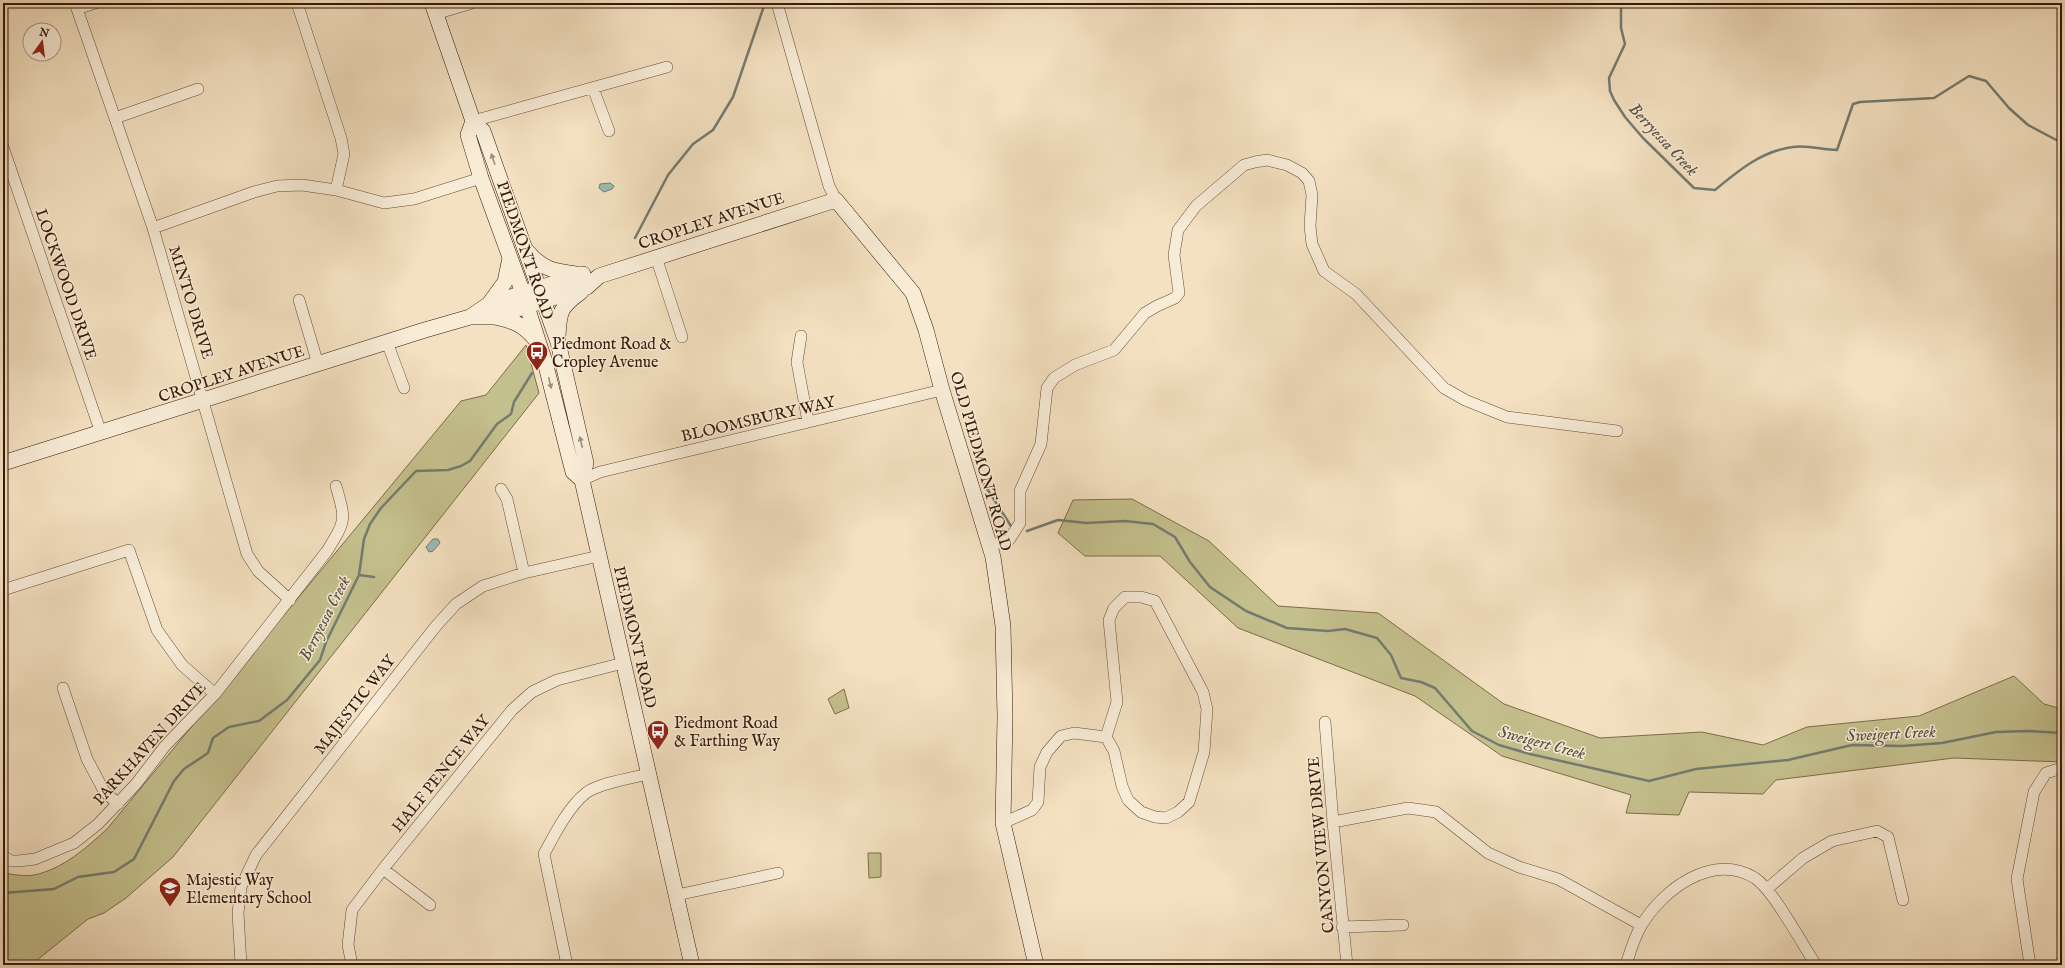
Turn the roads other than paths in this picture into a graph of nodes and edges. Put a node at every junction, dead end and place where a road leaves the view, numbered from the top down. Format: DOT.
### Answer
graph roads {
  1 [pos="95,3"];
  2 [pos="297,3"];
  3 [pos="472,3"];
  4 [pos="777,3"];
  5 [pos="76,6"];
  6 [pos="434,8"];
  7 [pos="667,67"];
  8 [pos="593,88"];
  9 [pos="198,89"];
  10 [pos="115,118"];
  11 [pos="474,121"];
  12 [pos="610,131"];
  13 [pos="3,146"];
  14 [pos="481,178"];
  15 [pos="336,190"];
  16 [pos="836,200"];
  17 [pos="153,228"];
  18 [pos="524,247"];
  19 [pos="510,255"];
  20 [pos="656,257"];
  21 [pos="585,280"];
  22 [pos="540,294"];
  23 [pos="525,299"];
  24 [pos="299,300"];
  25 [pos="491,310"];
  26 [pos="801,336"];
  27 [pos="682,337"];
  28 [pos="387,342"];
  29 [pos="558,342"];
  30 [pos="540,345"];
  31 [pos="318,364"];
  32 [pos="404,388"];
  33 [pos="942,390"];
  34 [pos="204,400"];
  35 [pos="808,422"];
  36 [pos="1617,431"];
  37 [pos="100,433"];
  38 [pos="3,464"];
  39 [pos="582,480"];
  40 [pos="336,486"];
  41 [pos="501,489"];
  42 [pos="989,546"];
  43 [pos="599,556"];
  44 [pos="524,573"];
  45 [pos="3,590"];
  46 [pos="290,600"];
  47 [pos="623,663"];
  48 [pos="63,688"];
  49 [pos="215,694"];
  50 [pos="1325,722"];
  51 [pos="1106,737"];
  52 [pos="2062,768"];
  53 [pos="648,774"];
  54 [pos="118,804"];
  55 [pos="1333,822"];
  56 [pos="1003,823"];
  57 [pos="3,856"];
  58 [pos="383,869"];
  59 [pos="778,873"];
  60 [pos="1768,889"];
  61 [pos="677,895"];
  62 [pos="1903,900"];
  63 [pos="430,905"];
  64 [pos="1403,925"];
  65 [pos="1641,925"];
  66 [pos="1342,927"];
  67 [pos="241,965"];
  68 [pos="352,965"];
  69 [pos="567,965"];
  70 [pos="692,965"];
  71 [pos="1036,965"];
  72 [pos="1347,965"];
  73 [pos="1626,965"];
  74 [pos="1816,965"];
  75 [pos="2030,965"];
  1 -- 5 [label="street"];
  2 -- 15 [label="street"];
  3 -- 6 [label="street"];
  4 -- 16 [label="street, OLD PIEDMONT ROAD"];
  5 -- 10 [label="street, MINTO DRIVE"];
  6 -- 11 [label="street, PIEDMONT ROAD"];
  7 -- 8 [label="street"];
  8 -- 11 [label="street"];
  8 -- 12 [label="street"];
  9 -- 10 [label="street"];
  10 -- 17 [label="street, MINTO DRIVE"];
  11 -- 14 [label="street, PIEDMONT ROAD"];
  18 -- 11 [label="street, PIEDMONT ROAD, one-way"];
  13 -- 37 [label="street, LOCKWOOD DRIVE"];
  14 -- 15 [label="street"];
  14 -- 19 [label="street, PIEDMONT ROAD"];
  15 -- 17 [label="street"];
  16 -- 20 [label="street, CROPLEY AVENUE"];
  16 -- 33 [label="street, OLD PIEDMONT ROAD"];
  17 -- 34 [label="street, MINTO DRIVE"];
  18 -- 21 [label="street"];
  18 -- 22 [label="street, PIEDMONT ROAD"];
  19 -- 23 [label="street, PIEDMONT ROAD"];
  19 -- 25 [label="street"];
  20 -- 21 [label="street, CROPLEY AVENUE"];
  20 -- 27 [label="street"];
  21 -- 22 [label="street, CROPLEY AVENUE"];
  21 -- 29 [label="street"];
  22 -- 23 [label="street, CROPLEY AVENUE"];
  22 -- 29 [label="street, PIEDMONT ROAD"];
  23 -- 25 [label="street, CROPLEY AVENUE"];
  23 -- 30 [label="street, PIEDMONT ROAD"];
  24 -- 31 [label="street"];
  25 -- 28 [label="street, CROPLEY AVENUE"];
  25 -- 30 [label="street"];
  26 -- 35 [label="street"];
  28 -- 31 [label="street, CROPLEY AVENUE"];
  28 -- 32 [label="street"];
  39 -- 29 [label="street, PIEDMONT ROAD, one-way"];
  30 -- 39 [label="street, PIEDMONT ROAD, one-way"];
  31 -- 34 [label="street, CROPLEY AVENUE"];
  33 -- 35 [label="street, BLOOMSBURY WAY"];
  33 -- 42 [label="street, OLD PIEDMONT ROAD"];
  34 -- 37 [label="street, CROPLEY AVENUE"];
  34 -- 46 [label="street, MINTO DRIVE"];
  35 -- 39 [label="street, BLOOMSBURY WAY"];
  36 -- 42 [label="street"];
  37 -- 38 [label="street, CROPLEY AVENUE"];
  39 -- 43 [label="street, PIEDMONT ROAD"];
  40 -- 46 [label="street, PARKHAVEN DRIVE"];
  41 -- 44 [label="street"];
  42 -- 56 [label="street, OLD PIEDMONT ROAD"];
  43 -- 44 [label="street, MAJESTIC WAY"];
  43 -- 47 [label="street, PIEDMONT ROAD"];
  44 -- 67 [label="street, MAJESTIC WAY"];
  45 -- 49 [label="street"];
  46 -- 49 [label="street, PARKHAVEN DRIVE"];
  47 -- 53 [label="street, PIEDMONT ROAD"];
  47 -- 58 [label="street, HALF PENCE WAY"];
  48 -- 54 [label="street"];
  49 -- 54 [label="street, PARKHAVEN DRIVE"];
  50 -- 55 [label="street, CANYON VIEW DRIVE"];
  51 -- 51 [label="street"];
  51 -- 56 [label="street"];
  52 -- 75 [label="street"];
  53 -- 61 [label="street, PIEDMONT ROAD"];
  53 -- 69 [label="street"];
  54 -- 57 [label="street, PARKHAVEN DRIVE"];
  55 -- 65 [label="street"];
  55 -- 66 [label="street, CANYON VIEW DRIVE"];
  56 -- 71 [label="street, OLD PIEDMONT ROAD"];
  58 -- 63 [label="street"];
  58 -- 68 [label="street, HALF PENCE WAY"];
  59 -- 61 [label="street"];
  60 -- 62 [label="street"];
  60 -- 65 [label="street"];
  60 -- 74 [label="street"];
  61 -- 70 [label="street, PIEDMONT ROAD"];
  64 -- 66 [label="street"];
  65 -- 73 [label="street"];
  66 -- 72 [label="street, CANYON VIEW DRIVE"];
}
